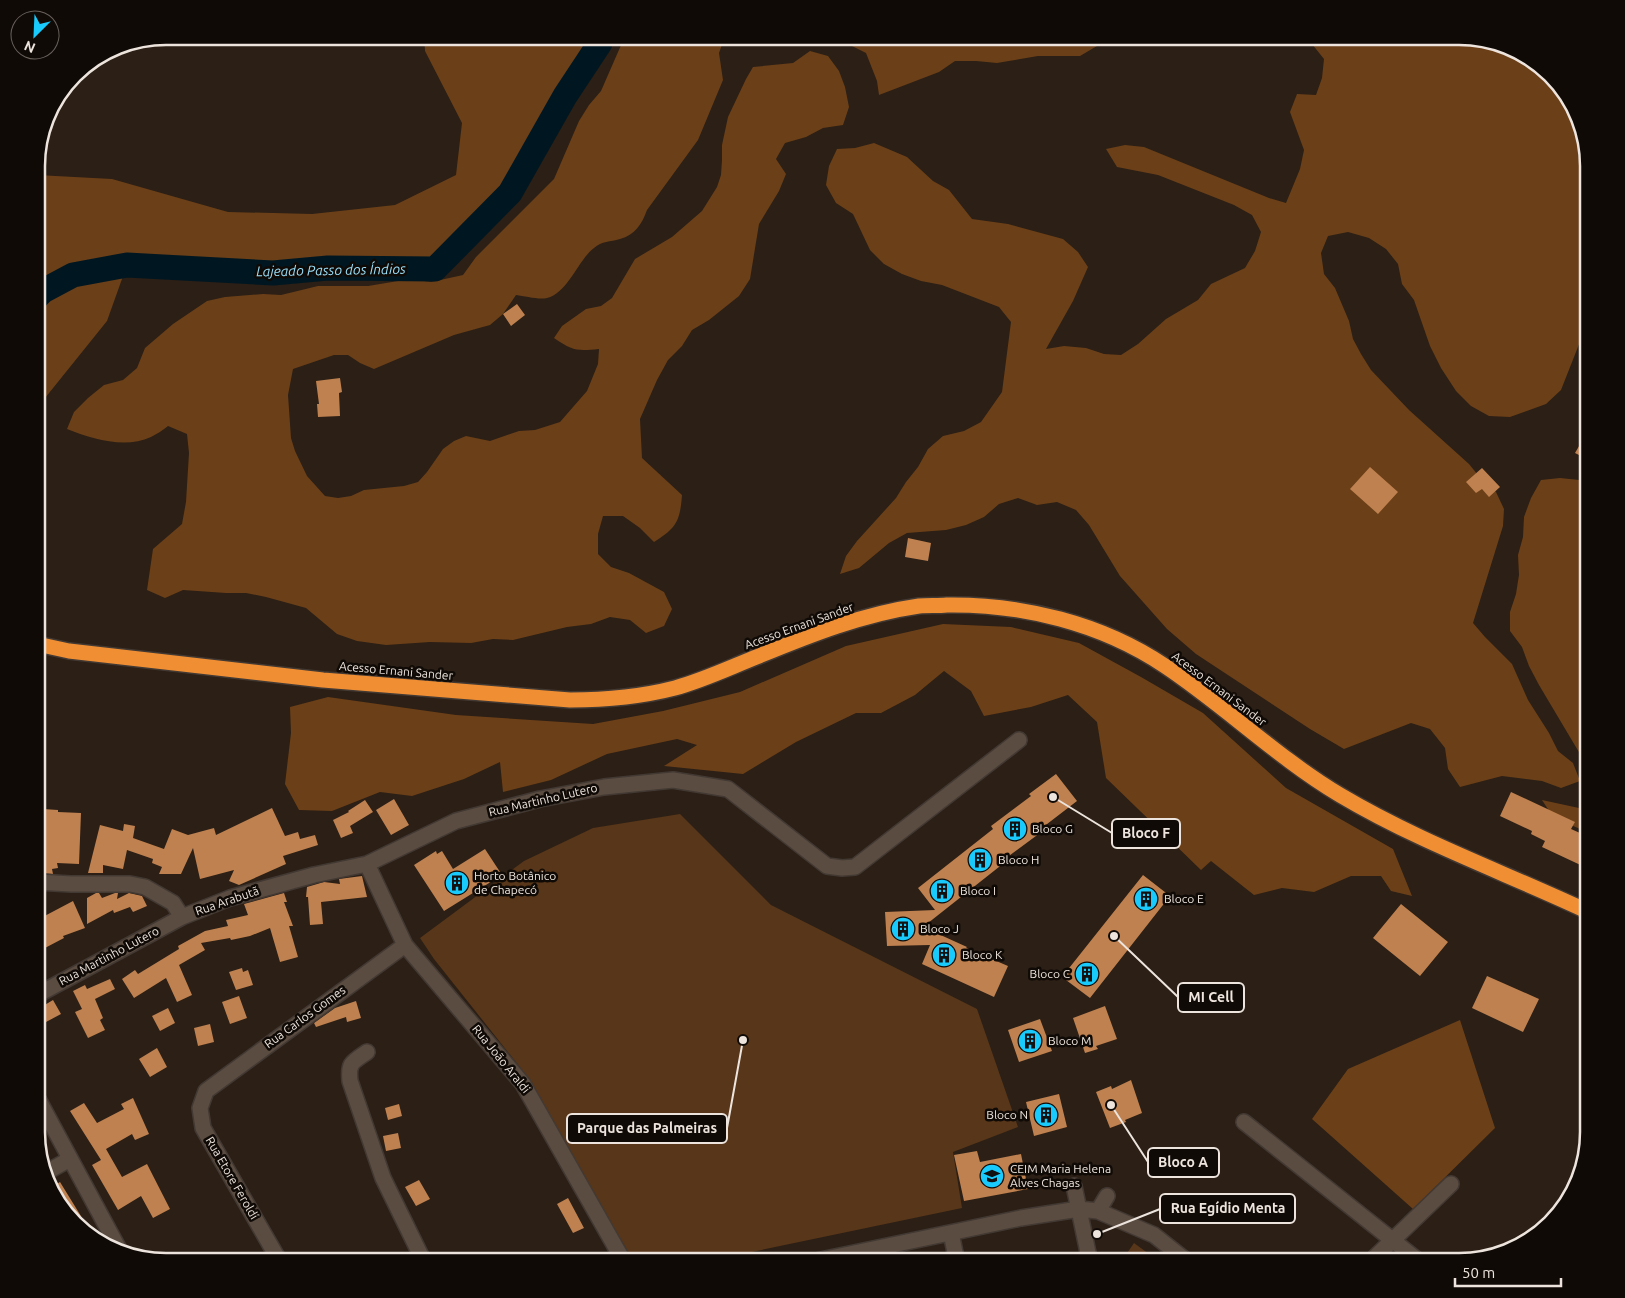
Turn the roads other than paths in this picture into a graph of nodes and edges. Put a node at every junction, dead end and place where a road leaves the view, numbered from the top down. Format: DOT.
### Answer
graph roads {
  1 [pos="45,646"];
  2 [pos="1019,740"];
  3 [pos="368,864"];
  4 [pos="45,883"];
  5 [pos="1580,908"];
  6 [pos="182,917"];
  7 [pos="405,945"];
  8 [pos="45,990"];
  9 [pos="367,1052"];
  10 [pos="206,1090"];
  11 [pos="45,1113"];
  12 [pos="1244,1122"];
  13 [pos="70,1159"];
  14 [pos="51,1170"];
  15 [pos="1451,1184"];
  16 [pos="1074,1186"];
  17 [pos="1107,1196"];
  18 [pos="1079,1209"];
  19 [pos="1098,1211"];
  20 [pos="951,1233"];
  21 [pos="1393,1239"];
  22 [pos="115,1242"];
  23 [pos="275,1253"];
  24 [pos="420,1253"];
  25 [pos="619,1253"];
  26 [pos="856,1253"];
  27 [pos="955,1253"];
  28 [pos="1088,1253"];
  29 [pos="1177,1253"];
  30 [pos="1379,1253"];
  31 [pos="1409,1253"];
  1 -- 5 [label="highway, Acesso Ernani Sander"];
  2 -- 3 [label="street, Rua Martinho Lutero"];
  3 -- 6 [label="street, Rua Arabutã"];
  3 -- 7 [label="street, Rua João Araldi"];
  4 -- 6 [label="street, Rua Arabutã"];
  6 -- 8 [label="street, Rua Martinho Lutero"];
  7 -- 10 [label="street, Rua Carlos Gomes"];
  7 -- 25 [label="street, Rua João Araldi"];
  9 -- 24 [label="street"];
  10 -- 23 [label="street, Rua Etore Feroldi"];
  11 -- 13 [label="street"];
  12 -- 21 [label="street"];
  13 -- 14 [label="street"];
  13 -- 22 [label="street"];
  15 -- 21 [label="street"];
  16 -- 18 [label="street"];
  17 -- 19 [label="street"];
  18 -- 19 [label="street"];
  18 -- 20 [label="street"];
  18 -- 28 [label="street"];
  19 -- 29 [label="street"];
  20 -- 26 [label="street"];
  20 -- 27 [label="street"];
  21 -- 30 [label="street"];
  21 -- 31 [label="street"];
}
